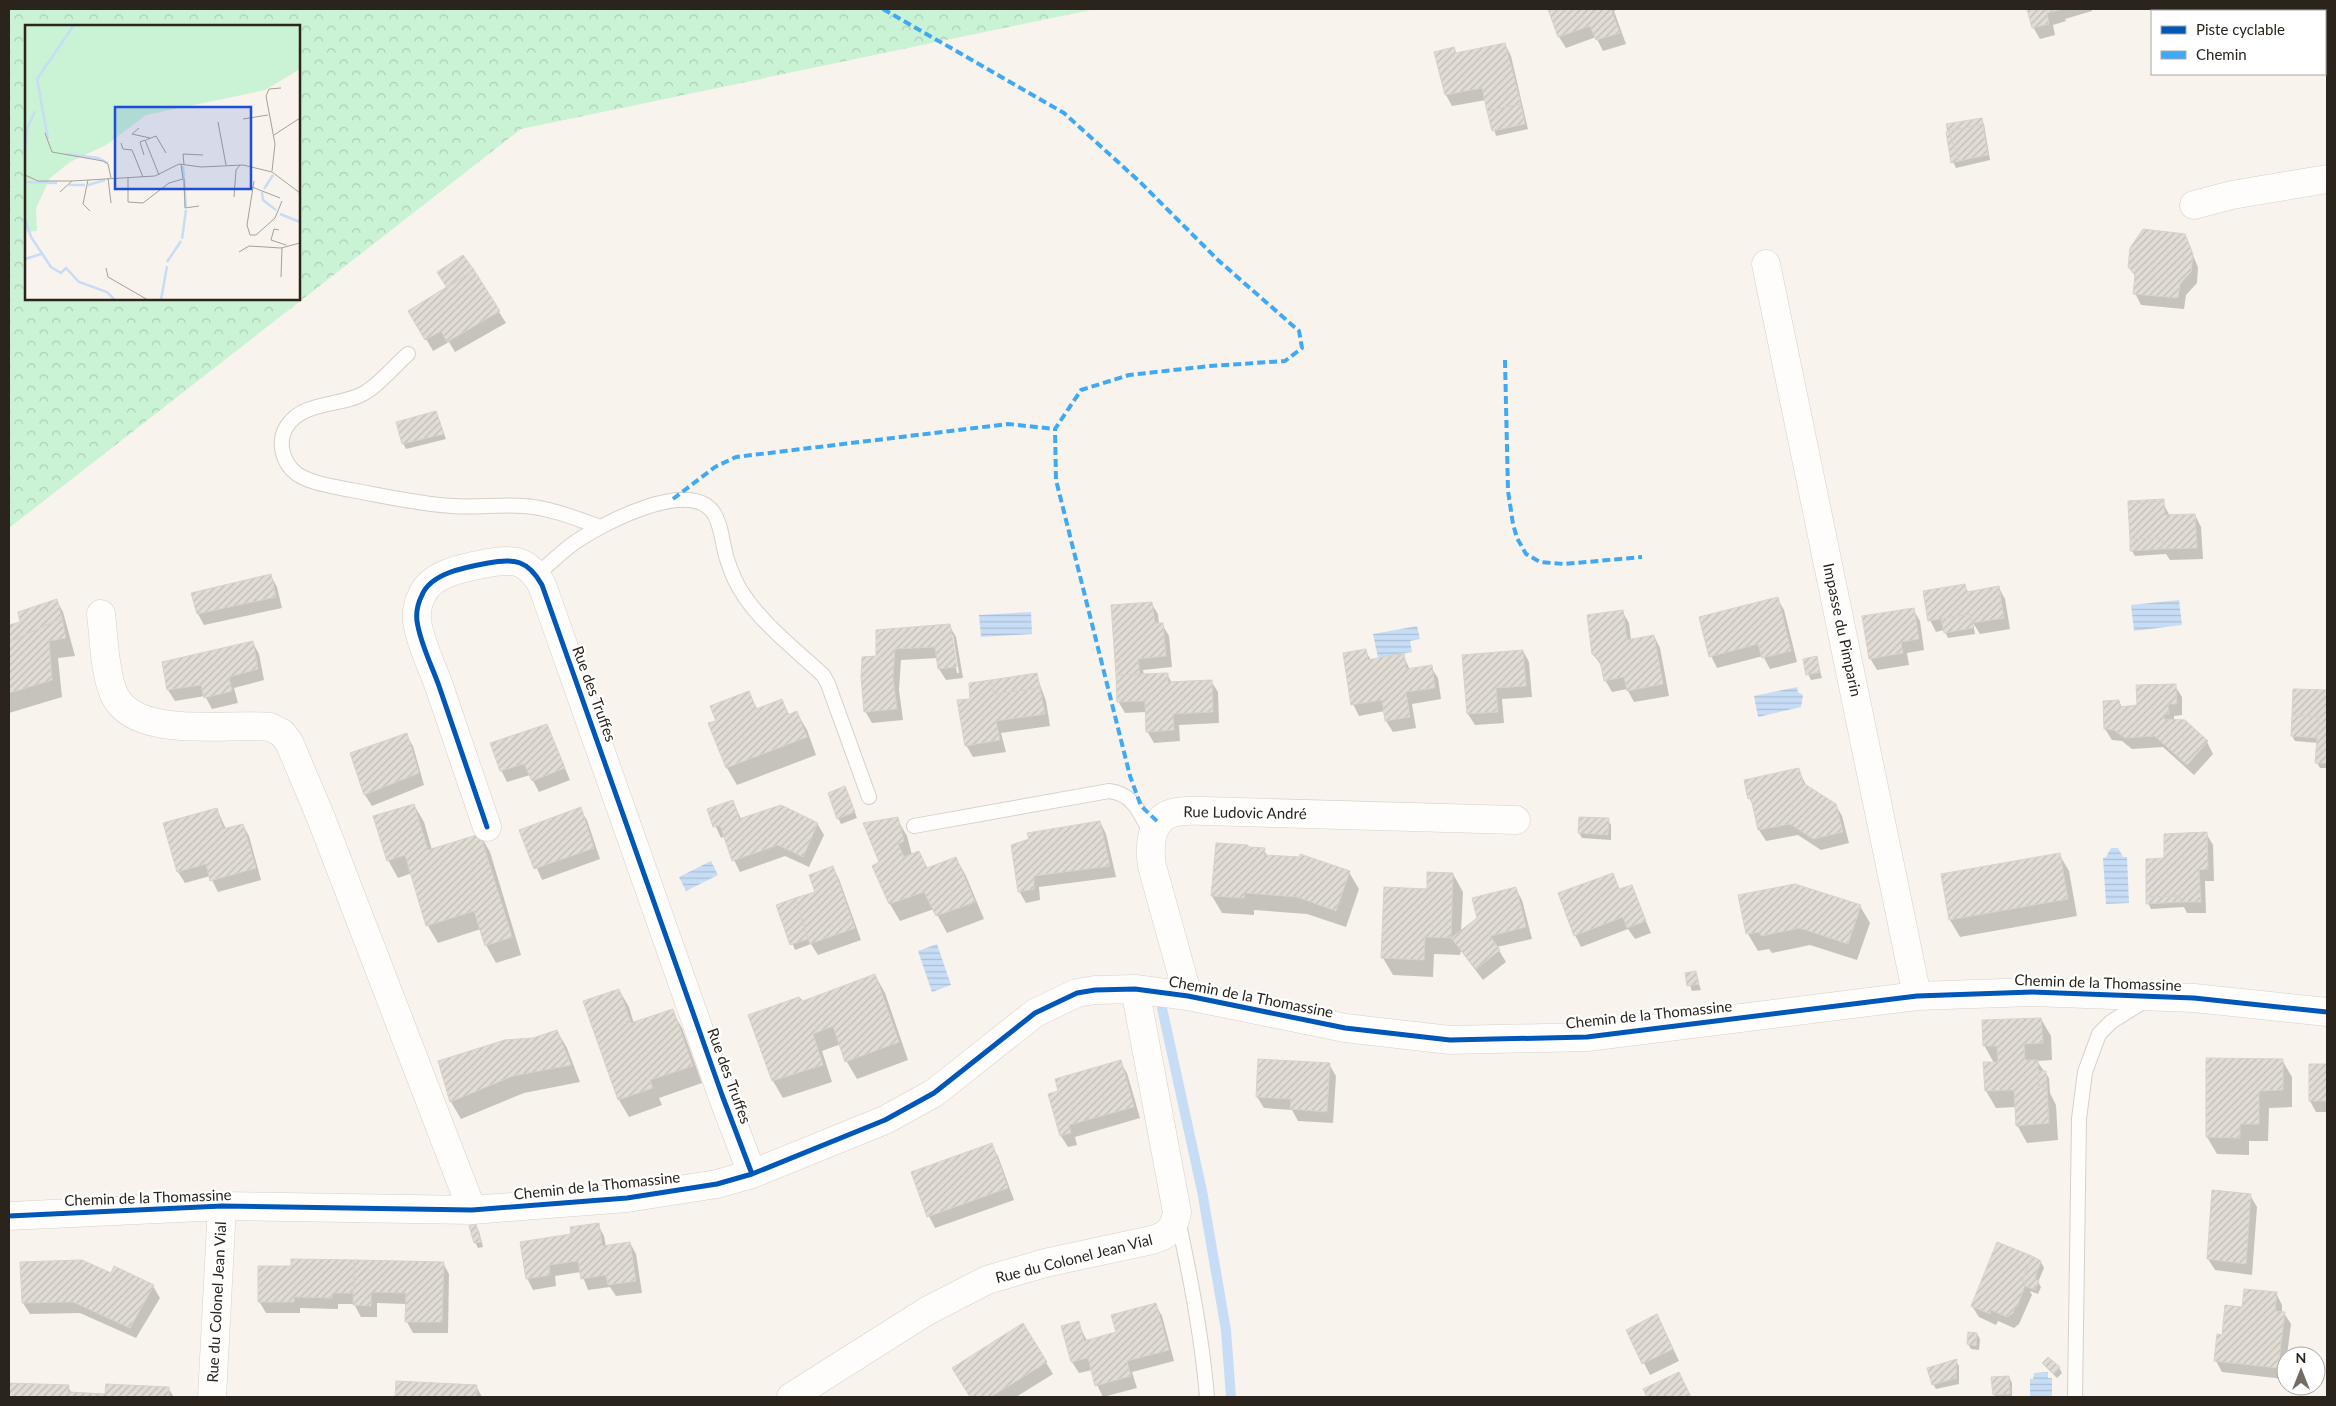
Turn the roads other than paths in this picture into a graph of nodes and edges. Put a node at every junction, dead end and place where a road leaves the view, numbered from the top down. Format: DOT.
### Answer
graph roads {
  1 [pos="2327,179"];
  2 [pos="2194,204"];
  3 [pos="1766,264"];
  4 [pos="408,354"];
  5 [pos="600,527"];
  6 [pos="536,575"];
  7 [pos="101,614"];
  8 [pos="869,797"];
  9 [pos="1516,820"];
  10 [pos="914,826"];
  11 [pos="487,827"];
  12 [pos="1152,835"];
  13 [pos="1135,989"];
  14 [pos="1188,996"];
  15 [pos="1917,996"];
  16 [pos="2150,997"];
  17 [pos="2327,1012"];
  18 [pos="752,1174"];
  19 [pos="222,1206"];
  20 [pos="472,1210"];
  21 [pos="1177,1212"];
  22 [pos="9,1216"];
  23 [pos="212,1397"];
  24 [pos="791,1397"];
  25 [pos="1207,1397"];
  26 [pos="2075,1397"];
  1 -- 2 [label="street"];
  3 -- 15 [label="street, Impasse du Pimparin"];
  4 -- 5 [label="lane"];
  5 -- 6 [label="lane"];
  5 -- 8 [label="lane"];
  6 -- 11 [label="street"];
  6 -- 18 [label="street, Rue des Truffes"];
  7 -- 20 [label="street"];
  9 -- 12 [label="street, Rue Ludovic André"];
  10 -- 12 [label="lane"];
  12 -- 14 [label="street"];
  13 -- 14 [label="street, Chemin de la Thomassine"];
  13 -- 18 [label="street, Chemin de la Thomassine"];
  13 -- 21 [label="street"];
  14 -- 15 [label="street, Chemin de la Thomassine"];
  15 -- 16 [label="street, Chemin de la Thomassine"];
  16 -- 17 [label="street, Chemin de la Thomassine"];
  16 -- 26 [label="lane"];
  18 -- 20 [label="street, Chemin de la Thomassine"];
  19 -- 20 [label="street, Chemin de la Thomassine"];
  19 -- 22 [label="street, Chemin de la Thomassine"];
  19 -- 23 [label="street, Rue du Colonel Jean Vial"];
  21 -- 24 [label="street, Rue du Colonel Jean Vial"];
  21 -- 25 [label="lane"];
}
